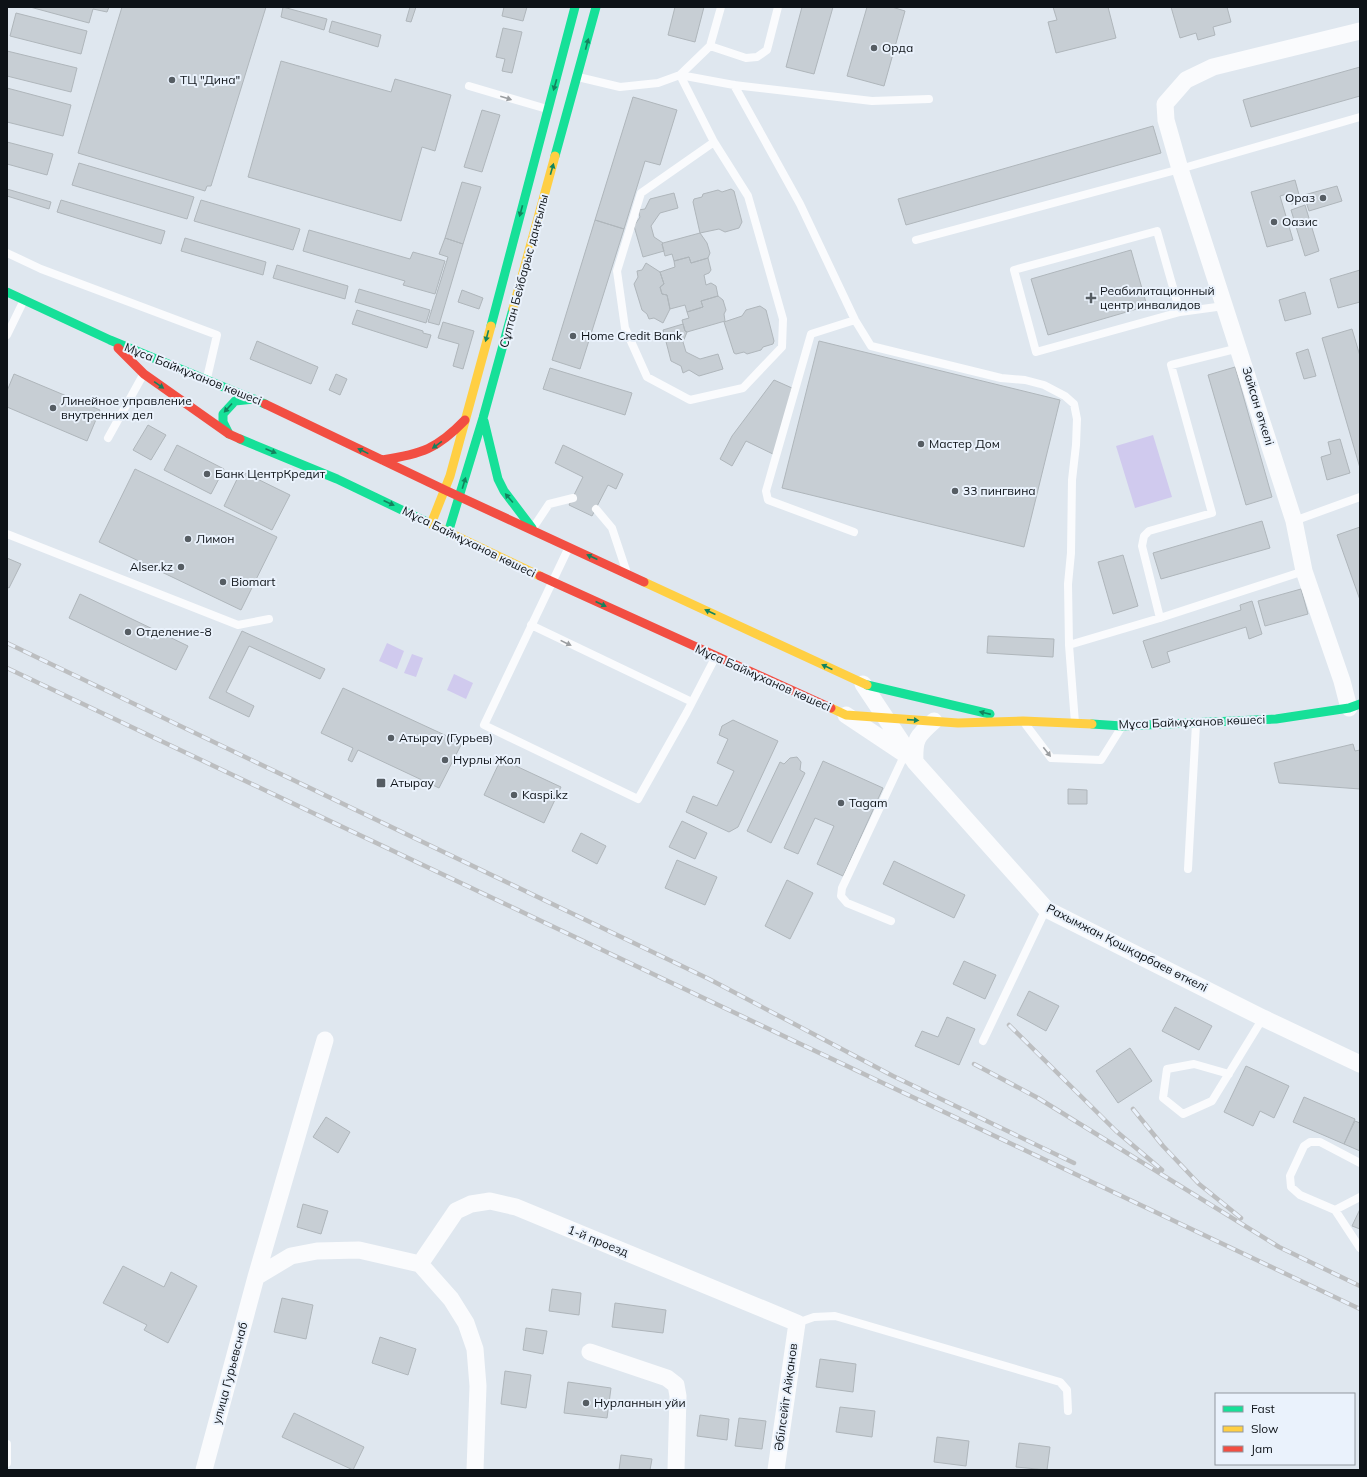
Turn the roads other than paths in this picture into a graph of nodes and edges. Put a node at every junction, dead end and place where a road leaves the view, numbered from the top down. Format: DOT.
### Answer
graph roads {
  1 [pos="575,7"];
  2 [pos="596,7"];
  3 [pos="721,7"];
  4 [pos="778,7"];
  5 [pos="1360,31"];
  6 [pos="710,46"];
  7 [pos="680,75"];
  8 [pos="578,76"];
  9 [pos="734,85"];
  10 [pos="469,86"];
  11 [pos="929,99"];
  12 [pos="548,109"];
  13 [pos="1360,117"];
  14 [pos="714,142"];
  15 [pos="1180,169"];
  16 [pos="916,240"];
  17 [pos="7,253"];
  18 [pos="7,292"];
  19 [pos="24,300"];
  20 [pos="1224,306"];
  21 [pos="1180,312"];
  22 [pos="855,320"];
  23 [pos="7,335"];
  24 [pos="110,340"];
  25 [pos="1240,348"];
  26 [pos="144,374"];
  27 [pos="207,381"];
  28 [pos="254,399"];
  29 [pos="483,418"];
  30 [pos="466,419"];
  31 [pos="229,434"];
  32 [pos="108,438"];
  33 [pos="382,460"];
  34 [pos="445,490"];
  35 [pos="460,497"];
  36 [pos="1360,497"];
  37 [pos="573,498"];
  38 [pos="596,509"];
  39 [pos="1294,520"];
  40 [pos="431,524"];
  41 [pos="532,529"];
  42 [pos="854,532"];
  43 [pos="448,533"];
  44 [pos="7,534"];
  45 [pos="569,546"];
  46 [pos="1304,571"];
  47 [pos="628,574"];
  48 [pos="552,582"];
  49 [pos="1160,618"];
  50 [pos="269,619"];
  51 [pos="531,625"];
  52 [pos="1069,644"];
  53 [pos="715,657"];
  54 [pos="863,684"];
  55 [pos="692,702"];
  56 [pos="1354,706"];
  57 [pos="846,715"];
  58 [pos="886,718"];
  59 [pos="934,721"];
  60 [pos="1023,721"];
  61 [pos="1075,723"];
  62 [pos="1196,723"];
  63 [pos="1122,726"];
  64 [pos="910,758"];
  65 [pos="1188,869"];
  66 [pos="1046,909"];
  67 [pos="891,921"];
  68 [pos="1263,1018"];
  69 [pos="325,1040"];
  70 [pos="983,1041"];
  71 [pos="1360,1064"];
  72 [pos="1229,1074"];
  73 [pos="1360,1163"];
  74 [pos="1360,1197"];
  75 [pos="1335,1210"];
  76 [pos="1360,1248"];
  77 [pos="420,1264"];
  78 [pos="256,1277"];
  79 [pos="797,1323"];
  80 [pos="590,1352"];
  81 [pos="1068,1411"];
  82 [pos="7,1444"];
  83 [pos="7,1463"];
  84 [pos="204,1470"];
  85 [pos="475,1470"];
  86 [pos="676,1470"];
  87 [pos="776,1470"];
  1 -- 12 [label="main road, Сұлтан Бейбарыс даңғылы, one-way"];
  8 -- 2 [label="main road, Сұлтан Бейбарыс даңғылы, one-way"];
  3 -- 6 [label="lane"];
  4 -- 6 [label="lane"];
  5 -- 15 [label="street, Зайсан өткелі"];
  6 -- 7 [label="lane"];
  7 -- 8 [label="lane"];
  7 -- 9 [label="lane"];
  7 -- 14 [label="lane"];
  29 -- 8 [label="main road, Сұлтан Бейбарыс даңғылы, one-way"];
  9 -- 11 [label="lane"];
  9 -- 22 [label="lane"];
  10 -- 12 [label="lane, one-way"];
  12 -- 30 [label="main road, Сұлтан Бейбарыс даңғылы, one-way"];
  13 -- 15 [label="lane"];
  14 -- 14 [label="lane"];
  15 -- 16 [label="lane"];
  15 -- 20 [label="street, Зайсан өткелі"];
  17 -- 27 [label="lane"];
  18 -- 19 [label="main road, Мұса Баймұханов көшесі"];
  19 -- 23 [label="lane"];
  19 -- 24 [label="main road, Мұса Баймұханов көшесі"];
  20 -- 21 [label="lane"];
  20 -- 25 [label="street, Зайсан өткелі"];
  21 -- 21 [label="lane"];
  22 -- 42 [label="lane"];
  22 -- 52 [label="lane"];
  24 -- 26 [label="main road, Мұса Баймұханов көшесі"];
  24 -- 27 [label="main road, Мұса Баймұханов көшесі"];
  25 -- 39 [label="street, Зайсан өткелі"];
  25 -- 49 [label="lane"];
  26 -- 31 [label="main road, Мұса Баймұханов көшесі, one-way"];
  26 -- 32 [label="lane"];
  27 -- 28 [label="main road, Мұса Баймұханов көшесі"];
  28 -- 31 [label="main road, one-way"];
  33 -- 28 [label="main road, Мұса Баймұханов көшесі, one-way"];
  35 -- 29 [label="main road, Сұлтан Бейбарыс даңғылы, one-way"];
  41 -- 29 [label="main road, one-way"];
  30 -- 33 [label="main road, one-way"];
  30 -- 34 [label="main road, Сұлтан Бейбарыс даңғылы"];
  31 -- 40 [label="main road, Мұса Баймұханов көшесі, one-way"];
  33 -- 34 [label="main road, Мұса Баймұханов көшесі"];
  34 -- 35 [label="main road, Мұса Баймұханов көшесі"];
  34 -- 40 [label="main road, Сұлтан Бейбарыс даңғылы"];
  35 -- 41 [label="main road, Мұса Баймұханов көшесі"];
  35 -- 43 [label="main road, Сұлтан Бейбарыс даңғылы"];
  36 -- 39 [label="lane"];
  37 -- 41 [label="lane"];
  38 -- 47 [label="lane"];
  39 -- 46 [label="street, Зайсан өткелі"];
  40 -- 43 [label="main road, Мұса Баймұханов көшесі"];
  41 -- 45 [label="main road, Мұса Баймұханов көшесі"];
  43 -- 48 [label="main road, Мұса Баймұханов көшесі"];
  44 -- 50 [label="lane"];
  47 -- 45 [label="main road, Мұса Баймұханов көшесі, one-way"];
  45 -- 48 [label="lane"];
  46 -- 49 [label="lane"];
  46 -- 56 [label="street, Зайсан өткелі"];
  54 -- 47 [label="main road, Мұса Баймұханов көшесі, one-way"];
  48 -- 51 [label="lane"];
  48 -- 53 [label="main road, Мұса Баймұханов көшесі, one-way"];
  49 -- 52 [label="lane"];
  51 -- 55 [label="lane, one-way"];
  51 -- 55 [label="lane"];
  52 -- 61 [label="lane"];
  53 -- 55 [label="lane"];
  53 -- 57 [label="main road, Мұса Баймұханов көшесі"];
  54 -- 58 [label="street, Рахымжан Қошқарбаев өткелі"];
  60 -- 54 [label="main road, Мұса Баймұханов көшесі, one-way"];
  56 -- 62 [label="main road, Мұса Баймұханов көшесі"];
  57 -- 58 [label="main road, Мұса Баймұханов көшесі"];
  57 -- 64 [label="street"];
  58 -- 59 [label="main road, Мұса Баймұханов көшесі, one-way"];
  58 -- 64 [label="street, Рахымжан Қошқарбаев өткелі"];
  59 -- 60 [label="main road, Мұса Баймұханов көшесі"];
  59 -- 64 [label="street"];
  60 -- 61 [label="main road, Мұса Баймұханов көшесі"];
  60 -- 63 [label="lane, one-way"];
  61 -- 63 [label="main road, Мұса Баймұханов көшесі"];
  62 -- 63 [label="main road, Мұса Баймұханов көшесі"];
  62 -- 65 [label="lane"];
  64 -- 66 [label="street, Рахымжан Қошқарбаев өткелі"];
  64 -- 67 [label="lane"];
  66 -- 68 [label="street, Рахымжан Қошқарбаев өткелі"];
  66 -- 70 [label="lane"];
  68 -- 71 [label="street, Рахымжан Қошқарбаев өткелі"];
  68 -- 72 [label="lane"];
  69 -- 78 [label="street, улица Гурьевснаб"];
  72 -- 72 [label="lane"];
  73 -- 75 [label="lane"];
  74 -- 75 [label="lane"];
  75 -- 76 [label="lane"];
  77 -- 78 [label="street"];
  77 -- 79 [label="street, 1-й проезд"];
  77 -- 85 [label="street"];
  78 -- 84 [label="street, улица Гурьевснаб"];
  79 -- 81 [label="lane"];
  79 -- 87 [label="street, Әбілсейіт Айқанов"];
  80 -- 86 [label="street"];
  82 -- 83 [label="lane"];
}
